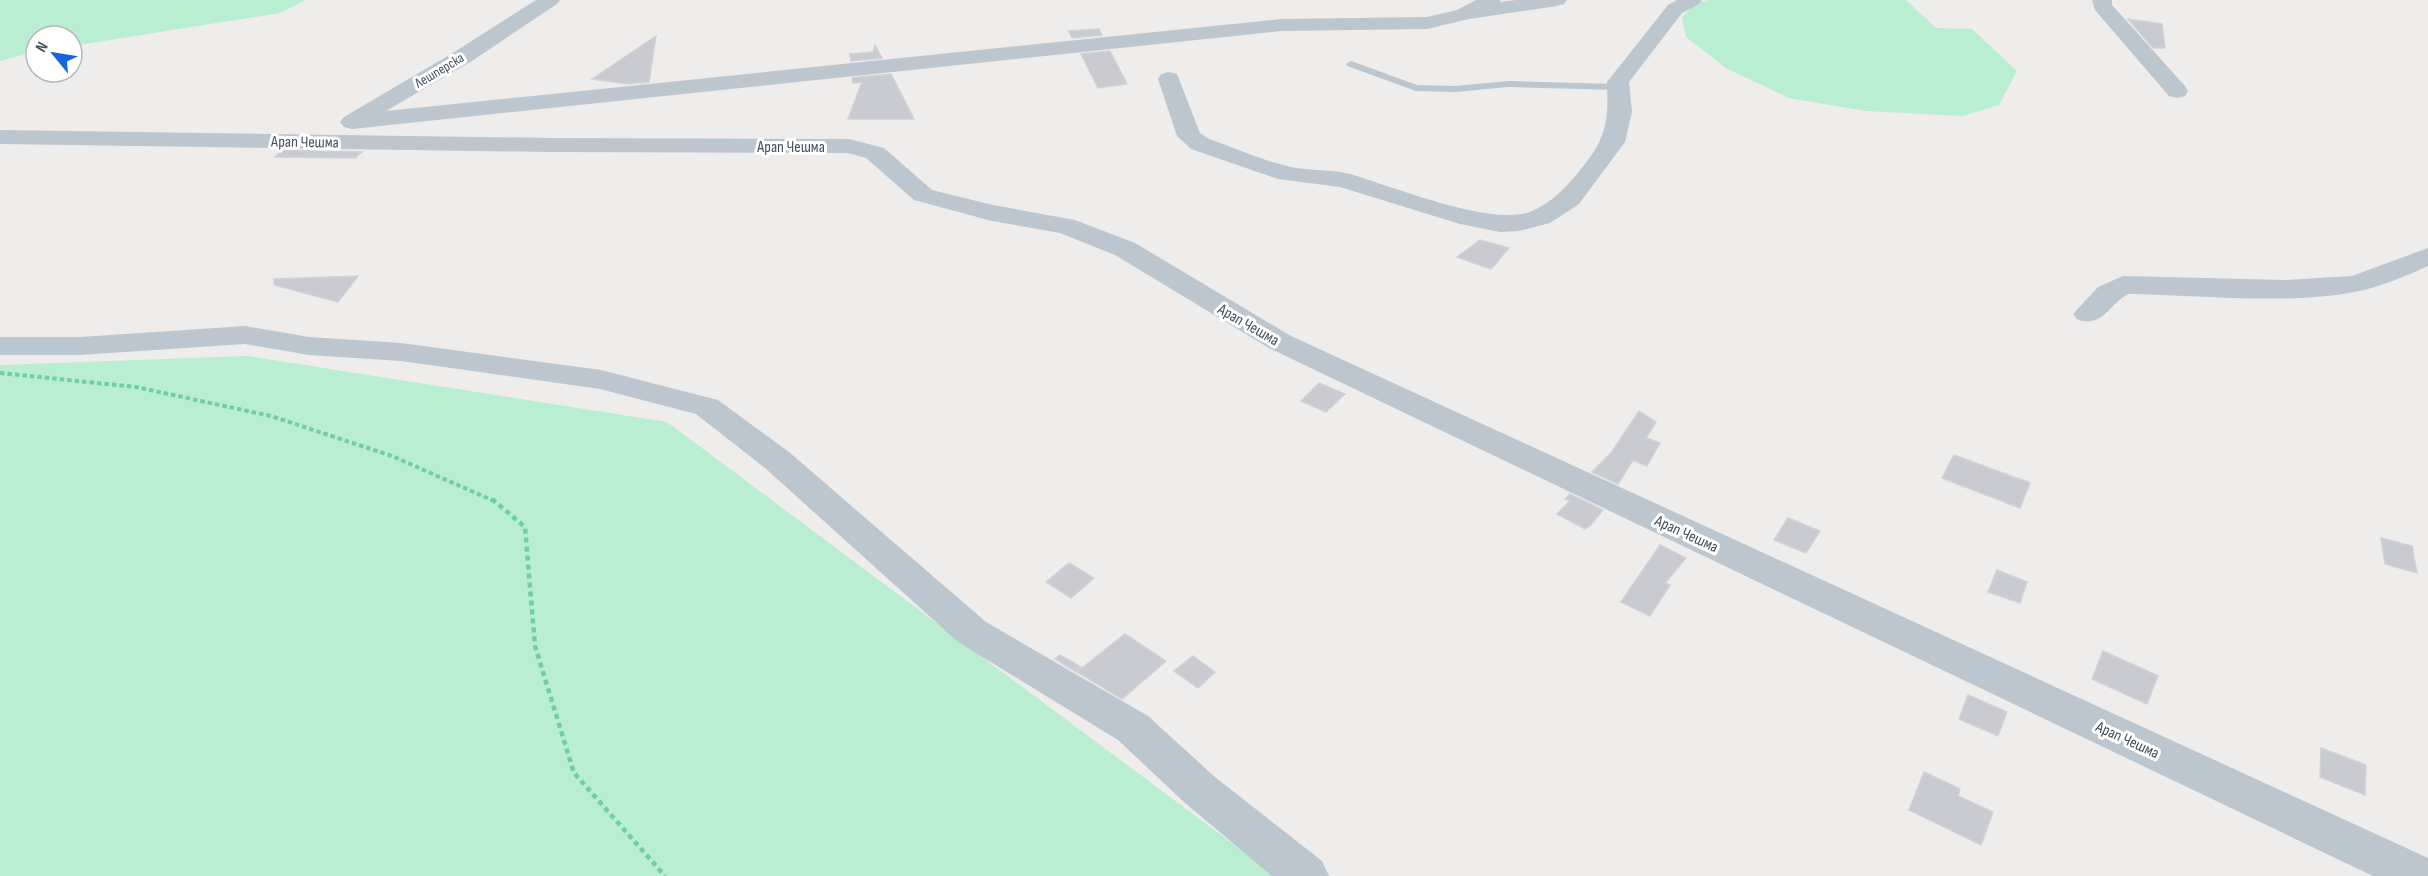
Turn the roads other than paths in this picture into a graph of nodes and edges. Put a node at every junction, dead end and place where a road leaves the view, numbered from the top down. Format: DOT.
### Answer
graph roads {
  1 [pos="550,0"];
  2 [pos="1491,0"];
  3 [pos="1557,0"];
  4 [pos="1692,0"];
  5 [pos="2102,0"];
  6 [pos="1464,14"];
  7 [pos="1351,64"];
  8 [pos="1169,79"];
  9 [pos="1617,87"];
  10 [pos="2177,91"];
  11 [pos="340,132"];
  12 [pos="0,137"];
  13 [pos="2428,256"];
  14 [pos="2088,314"];
  15 [pos="0,346"];
  16 [pos="1306,876"];
  17 [pos="2420,876"];
  1 -- 11 [label="street, Лешперска"];
  2 -- 6 [label="street"];
  3 -- 6 [label="street"];
  4 -- 9 [label="street"];
  5 -- 10 [label="street"];
  6 -- 11 [label="street"];
  7 -- 9 [label="lane"];
  8 -- 9 [label="street"];
  11 -- 12 [label="street, Арап Чешма"];
  11 -- 17 [label="street, Арап Чешма"];
  13 -- 14 [label="street"];
  15 -- 16 [label="street"];
}
